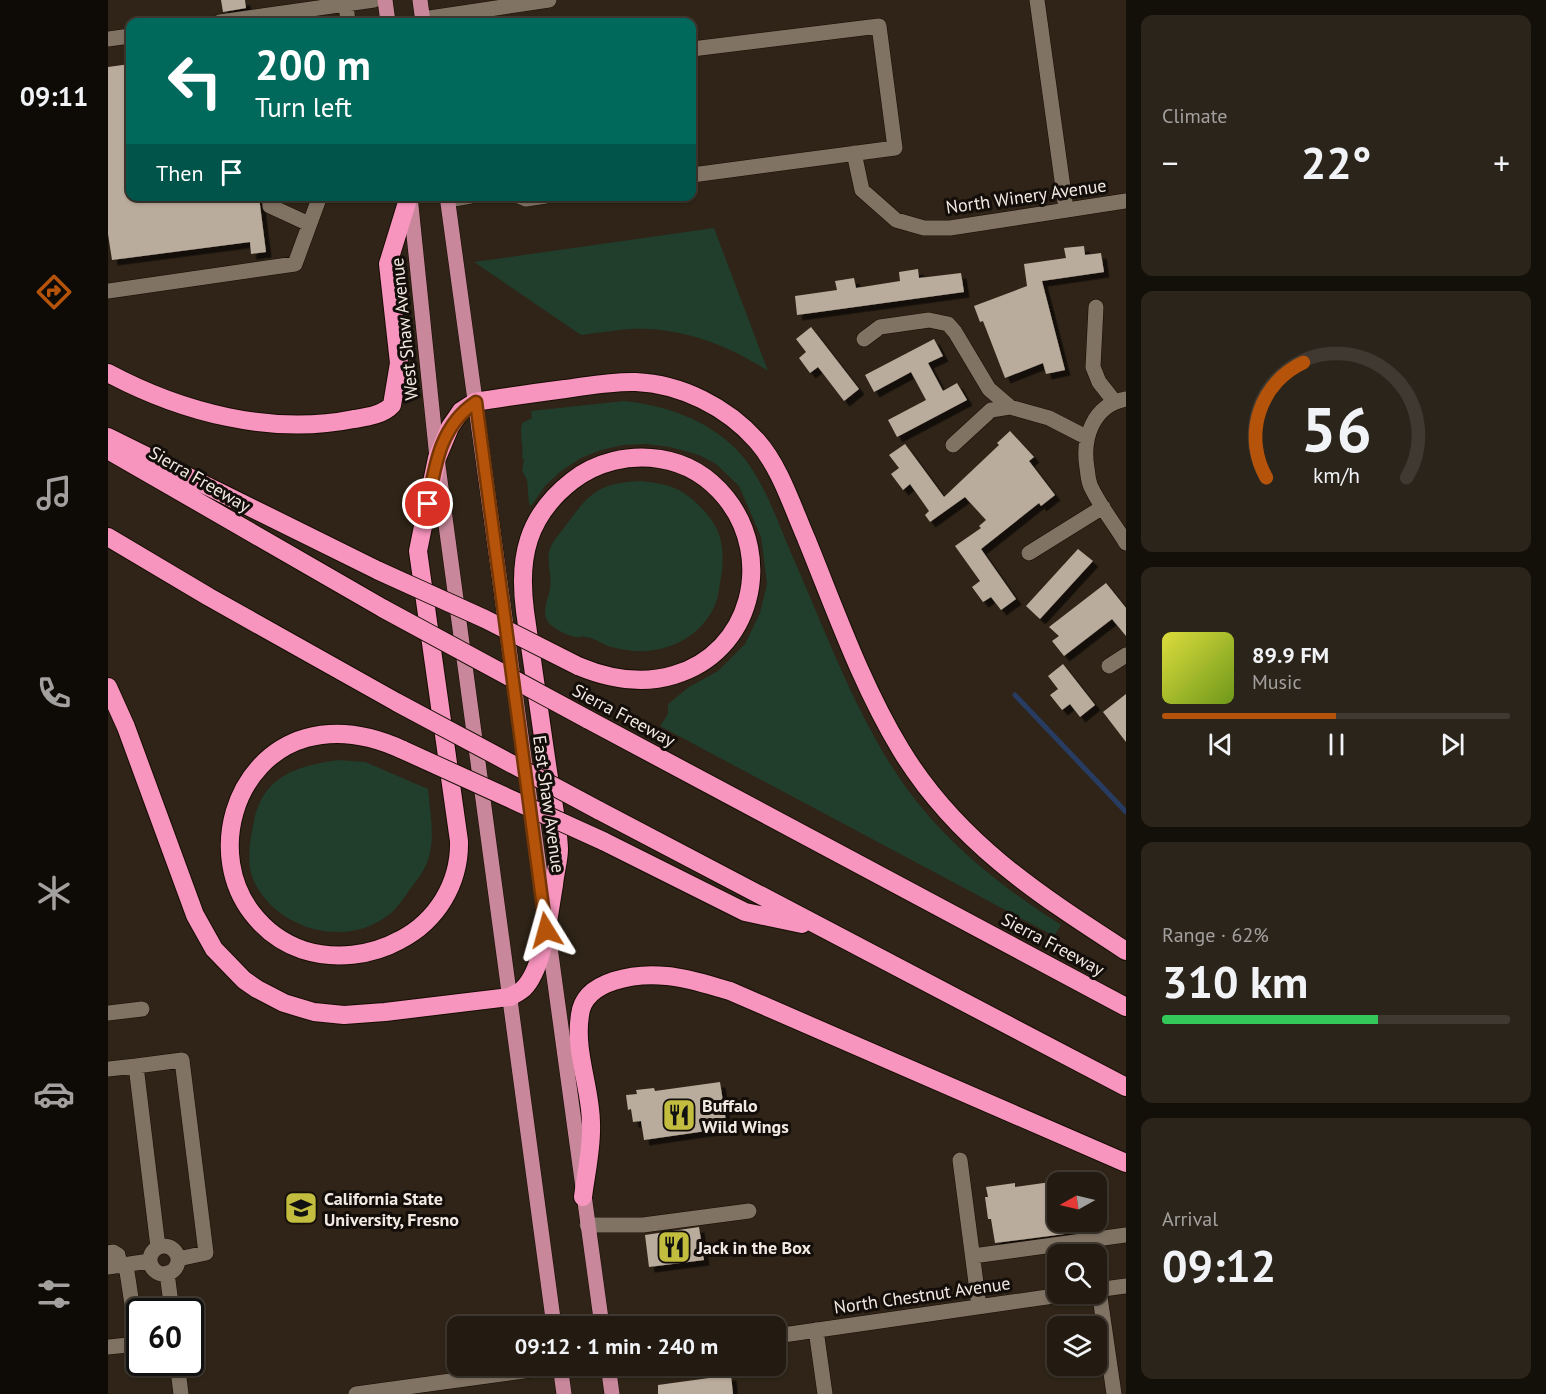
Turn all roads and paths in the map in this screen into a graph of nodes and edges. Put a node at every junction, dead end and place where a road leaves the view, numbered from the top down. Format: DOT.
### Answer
graph roads {
  1 [pos="374,0"];
  2 [pos="385,0"];
  3 [pos="420,0"];
  4 [pos="549,0"];
  5 [pos="1037,0"];
  6 [pos="346,4"];
  7 [pos="248,18"];
  8 [pos="348,18"];
  9 [pos="387,18"];
  10 [pos="423,18"];
  11 [pos="441,18"];
  12 [pos="126,37"];
  13 [pos="108,39"];
  14 [pos="696,49"];
  15 [pos="854,153"];
  16 [pos="696,174"];
  17 [pos="270,201"];
  18 [pos="318,201"];
  19 [pos="407,201"];
  20 [pos="410,201"];
  21 [pos="448,201"];
  22 [pos="1126,201"];
  23 [pos="1066,210"];
  24 [pos="309,224"];
  25 [pos="108,291"];
  26 [pos="1096,307"];
  27 [pos="864,339"];
  28 [pos="108,374"];
  29 [pos="1120,400"];
  30 [pos="476,402"];
  31 [pos="1010,407"];
  32 [pos="108,437"];
  33 [pos="1086,437"];
  34 [pos="953,445"];
  35 [pos="108,450"];
  36 [pos="437,458"];
  37 [pos="1103,507"];
  38 [pos="108,537"];
  39 [pos="1126,543"];
  40 [pos="1029,553"];
  41 [pos="1126,655"];
  42 [pos="1109,666"];
  43 [pos="108,687"];
  44 [pos="824,929"];
  45 [pos="546,930"];
  46 [pos="1126,951"];
  47 [pos="510,996"];
  48 [pos="1126,1006"];
  49 [pos="142,1009"];
  50 [pos="108,1013"];
  51 [pos="136,1066"];
  52 [pos="108,1069"];
  53 [pos="1126,1087"];
  54 [pos="960,1160"];
  55 [pos="1126,1163"];
  56 [pos="583,1197"];
  57 [pos="748,1211"];
  58 [pos="587,1225"];
  59 [pos="1126,1235"];
  60 [pos="158,1247"];
  61 [pos="108,1253"];
  62 [pos="973,1256"];
  63 [pos="178,1259"];
  64 [pos="150,1261"];
  65 [pos="118,1266"];
  66 [pos="167,1273"];
  67 [pos="1126,1286"];
  68 [pos="1107,1289"];
  69 [pos="1047,1297"];
  70 [pos="170,1298"];
  71 [pos="1101,1304"];
  72 [pos="979,1306"];
  73 [pos="553,1316"];
  74 [pos="601,1316"];
  75 [pos="816,1330"];
  76 [pos="786,1334"];
  77 [pos="108,1347"];
  78 [pos="179,1376"];
  79 [pos="484,1376"];
  80 [pos="563,1376"];
  81 [pos="610,1376"];
  82 [pos="1118,1388"];
  83 [pos="181,1394"];
  84 [pos="356,1394"];
  85 [pos="564,1394"];
  86 [pos="612,1394"];
  87 [pos="825,1394"];
  1 -- 6 [label="street"];
  2 -- 9 [label="main road"];
  3 -- 10 [label="main road"];
  4 -- 11 [label="street"];
  5 -- 23 [label="street"];
  6 -- 7 [label="street"];
  6 -- 8 [label="street"];
  12 -- 13 [label="street"];
  14 -- 15 [label="street"];
  15 -- 16 [label="street"];
  15 -- 23 [label="street, North Winery Avenue"];
  17 -- 24 [label="street"];
  18 -- 24 [label="street"];
  19 -- 28 [label="highway"];
  20 -- 36 [label="main road, West Shaw Avenue"];
  21 -- 30 [label="main road, East Shaw Avenue"];
  22 -- 23 [label="street, North Winery Avenue"];
  24 -- 25 [label="street"];
  26 -- 29 [label="street"];
  27 -- 31 [label="street"];
  29 -- 33 [label="street"];
  30 -- 36 [label="highway"];
  30 -- 45 [label="main road, East Shaw Avenue"];
  30 -- 46 [label="highway"];
  31 -- 33 [label="street"];
  31 -- 34 [label="street"];
  32 -- 45 [label="highway, bridge"];
  33 -- 37 [label="street"];
  35 -- 48 [label="highway, Sierra Freeway, bridge"];
  36 -- 44 [label="highway, bridge"];
  36 -- 47 [label="main road"];
  37 -- 39 [label="street"];
  37 -- 40 [label="street"];
  38 -- 44 [label="highway, bridge"];
  41 -- 42 [label="street"];
  43 -- 47 [label="highway"];
  44 -- 53 [label="highway"];
  45 -- 47 [label="highway"];
  45 -- 56 [label="main road, East Shaw Avenue"];
  47 -- 73 [label="main road"];
  49 -- 50 [label="street"];
  51 -- 52 [label="street"];
  51 -- 60 [label="street"];
  51 -- 63 [label="street"];
  54 -- 62 [label="street"];
  55 -- 56 [label="highway"];
  56 -- 58 [label="main road, East Shaw Avenue"];
  57 -- 58 [label="street"];
  58 -- 74 [label="main road, East Shaw Avenue"];
  59 -- 62 [label="street"];
  60 -- 63 [label="street"];
  60 -- 64 [label="street"];
  61 -- 65 [label="street"];
  62 -- 72 [label="street"];
  63 -- 66 [label="street"];
  64 -- 65 [label="street"];
  64 -- 66 [label="street"];
  65 -- 77 [label="street"];
  66 -- 70 [label="street"];
  67 -- 68 [label="street"];
  69 -- 72 [label="street, North Chestnut Avenue"];
  71 -- 82 [label="street"];
  72 -- 75 [label="street, North Chestnut Avenue"];
  75 -- 76 [label="street, North Chestnut Avenue"];
  75 -- 87 [label="street"];
  78 -- 83 [label="street"];
  79 -- 84 [label="street"];
  80 -- 85 [label="main road"];
  81 -- 86 [label="main road"];
}
